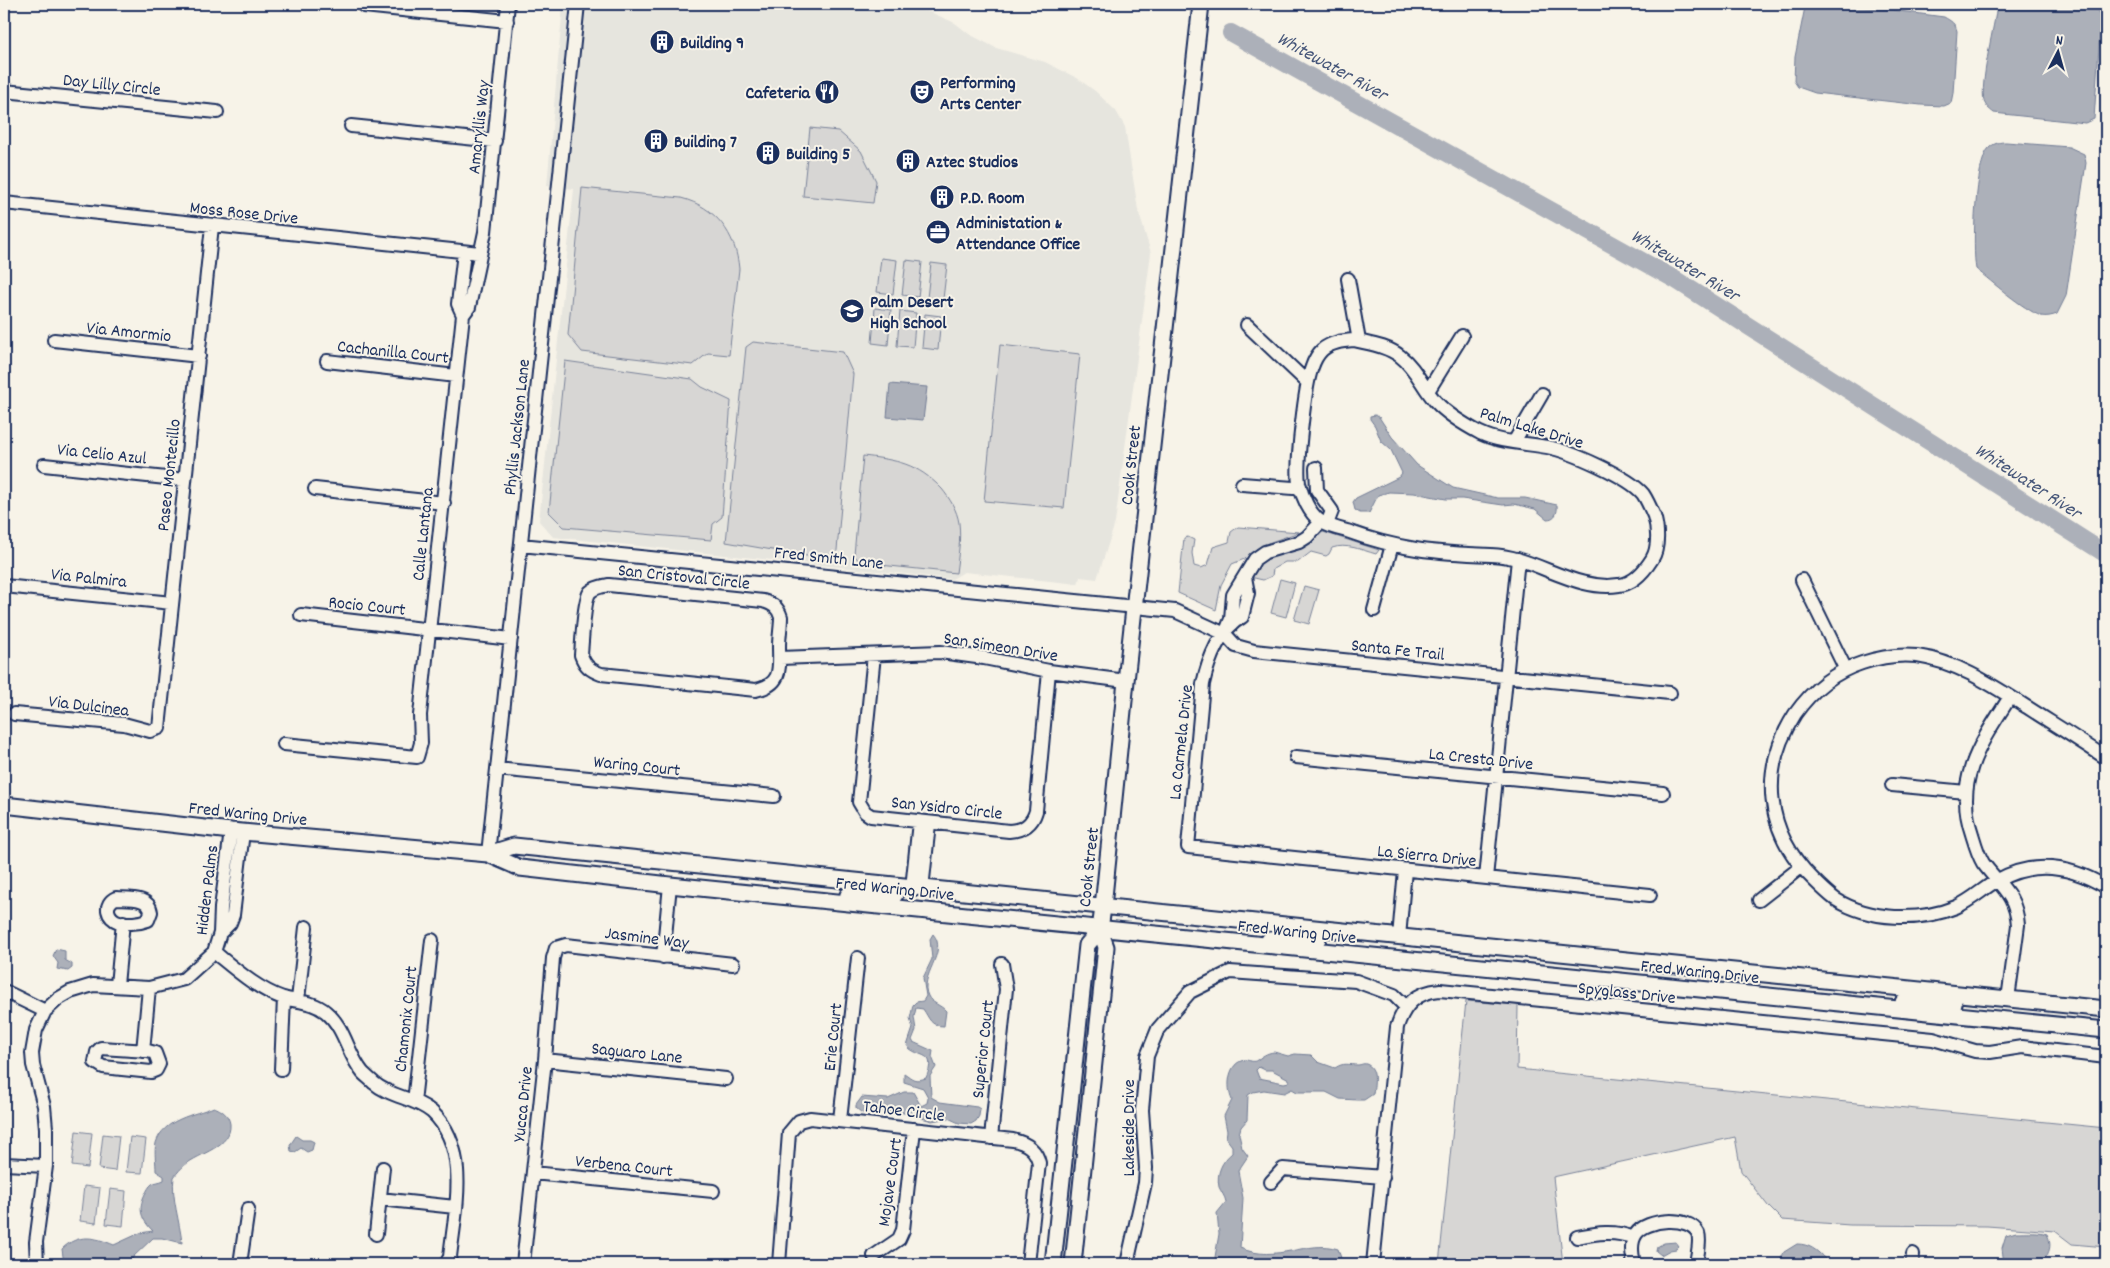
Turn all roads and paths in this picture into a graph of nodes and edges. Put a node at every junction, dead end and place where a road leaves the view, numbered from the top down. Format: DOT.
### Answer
graph roads {
  1 [pos="508,4"];
  2 [pos="578,4"];
  3 [pos="1201,4"];
  4 [pos="364,6"];
  5 [pos="507,21"];
  6 [pos="4,91"];
  7 [pos="217,112"];
  8 [pos="351,126"];
  9 [pos="495,141"];
  10 [pos="4,203"];
  11 [pos="212,226"];
  12 [pos="464,252"];
  13 [pos="480,253"];
  14 [pos="1348,279"];
  15 [pos="463,315"];
  16 [pos="1247,325"];
  17 [pos="1462,336"];
  18 [pos="54,340"];
  19 [pos="1359,341"];
  20 [pos="199,356"];
  21 [pos="327,362"];
  22 [pos="456,376"];
  23 [pos="1307,382"];
  24 [pos="1428,391"];
  25 [pos="1542,394"];
  26 [pos="1514,442"];
  27 [pos="44,465"];
  28 [pos="1316,468"];
  29 [pos="185,480"];
  30 [pos="1242,484"];
  31 [pos="1300,486"];
  32 [pos="315,489"];
  33 [pos="444,503"];
  34 [pos="1324,523"];
  35 [pos="521,545"];
  36 [pos="1392,546"];
  37 [pos="1518,559"];
  38 [pos="1802,580"];
  39 [pos="1246,583"];
  40 [pos="4,586"];
  41 [pos="172,604"];
  42 [pos="1134,606"];
  43 [pos="1374,610"];
  44 [pos="301,615"];
  45 [pos="430,629"];
  46 [pos="1225,634"];
  47 [pos="511,639"];
  48 [pos="874,655"];
  49 [pos="780,658"];
  50 [pos="1845,668"];
  51 [pos="1049,671"];
  52 [pos="1506,677"];
  53 [pos="1126,681"];
  54 [pos="1670,693"];
  55 [pos="2010,697"];
  56 [pos="14,714"];
  57 [pos="159,728"];
  58 [pos="284,744"];
  59 [pos="1296,757"];
  60 [pos="2106,758"];
  61 [pos="497,769"];
  62 [pos="1497,777"];
  63 [pos="1892,785"];
  64 [pos="1966,792"];
  65 [pos="1663,794"];
  66 [pos="774,796"];
  67 [pos="4,805"];
  68 [pos="924,823"];
  69 [pos="237,831"];
  70 [pos="1199,849"];
  71 [pos="488,854"];
  72 [pos="1801,867"];
  73 [pos="1405,870"];
  74 [pos="798,875"];
  75 [pos="1486,878"];
  76 [pos="1998,880"];
  77 [pos="670,885"];
  78 [pos="2106,887"];
  79 [pos="917,888"];
  80 [pos="1650,895"];
  81 [pos="822,900"];
  82 [pos="1758,900"];
  83 [pos="1103,907"];
  84 [pos="123,922"];
  85 [pos="306,927"];
  86 [pos="1100,930"];
  87 [pos="1399,937"];
  88 [pos="432,940"];
  89 [pos="1240,944"];
  90 [pos="556,948"];
  91 [pos="214,952"];
  92 [pos="664,957"];
  93 [pos="858,958"];
  94 [pos="733,964"];
  95 [pos="1002,964"];
  96 [pos="117,986"];
  97 [pos="149,988"];
  98 [pos="4,991"];
  99 [pos="284,998"];
  100 [pos="2008,999"];
  101 [pos="298,1000"];
  102 [pos="1866,1006"];
  103 [pos="1406,1007"];
  104 [pos="2106,1009"];
  105 [pos="45,1011"];
  106 [pos="2106,1030"];
  107 [pos="143,1051"];
  108 [pos="2106,1057"];
  109 [pos="545,1060"];
  110 [pos="281,1069"];
  111 [pos="726,1079"];
  112 [pos="414,1102"];
  113 [pos="840,1120"];
  114 [pos="914,1129"];
  115 [pos="991,1138"];
  116 [pos="4,1164"];
  117 [pos="46,1166"];
  118 [pos="383,1168"];
  119 [pos="532,1173"];
  120 [pos="1383,1177"];
  121 [pos="1272,1182"];
  122 [pos="713,1191"];
  123 [pos="380,1198"];
  124 [pos="455,1207"];
  125 [pos="248,1209"];
  126 [pos="376,1234"];
  127 [pos="1577,1237"];
  128 [pos="1634,1238"];
  129 [pos="874,1256"];
  130 [pos="37,1264"];
  131 [pos="240,1264"];
  132 [pos="446,1264"];
  133 [pos="523,1264"];
  134 [pos="779,1264"];
  135 [pos="1028,1264"];
  136 [pos="1053,1264"];
  137 [pos="1073,1264"];
  138 [pos="1126,1264"];
  139 [pos="1373,1264"];
  140 [pos="1634,1264"];
  141 [pos="1696,1264"];
  1 -- 5 [label="street, Amaryllis Way"];
  2 -- 35 [label="street, Phyllis Jackson Lane"];
  3 -- 42 [label="main road, Cook Street"];
  4 -- 5 [label="street"];
  5 -- 9 [label="street, Amaryllis Way"];
  6 -- 7 [label="street, Day Lilly Circle"];
  8 -- 9 [label="street"];
  9 -- 13 [label="street, Amaryllis Way"];
  10 -- 11 [label="street, Moss Rose Drive"];
  11 -- 12 [label="street, Moss Rose Drive"];
  11 -- 20 [label="street, Paseo Montecillo"];
  12 -- 13 [label="street, Moss Rose Drive"];
  12 -- 15 [label="street, Calle Lantana"];
  13 -- 15 [label="street, Calle Lantana"];
  14 -- 19 [label="street"];
  15 -- 22 [label="street, Calle Lantana"];
  16 -- 23 [label="street"];
  17 -- 24 [label="street"];
  18 -- 20 [label="street, Via Amormio"];
  19 -- 23 [label="street, Palm Lake Drive"];
  19 -- 24 [label="street, Palm Lake Drive"];
  20 -- 29 [label="street, Paseo Montecillo"];
  21 -- 22 [label="street, Cachanilla Court"];
  22 -- 33 [label="street, Calle Lantana"];
  23 -- 31 [label="street, Palm Lake Drive"];
  24 -- 26 [label="street, Palm Lake Drive"];
  25 -- 26 [label="street"];
  26 -- 37 [label="street, Palm Lake Drive"];
  27 -- 29 [label="street, Via Celio Azul"];
  28 -- 34 [label="street"];
  29 -- 41 [label="street, Paseo Montecillo"];
  30 -- 31 [label="street"];
  31 -- 34 [label="street, Palm Lake Drive"];
  32 -- 33 [label="street"];
  33 -- 45 [label="street, Calle Lantana"];
  34 -- 36 [label="street, Palm Lake Drive"];
  34 -- 39 [label="street, La Carmela Drive"];
  35 -- 42 [label="street, Fred Smith Lane"];
  35 -- 47 [label="street, Phyllis Jackson Lane"];
  36 -- 37 [label="street, Palm Lake Drive"];
  36 -- 43 [label="street"];
  37 -- 52 [label="street"];
  38 -- 50 [label="street"];
  39 -- 46 [label="street, La Carmela Drive"];
  39 -- 46 [label="street, La Carmela Drive"];
  40 -- 41 [label="street, Via Palmira"];
  41 -- 57 [label="street, Paseo Montecillo"];
  42 -- 46 [label="street, Santa Fe Trail"];
  42 -- 53 [label="main road, Cook Street"];
  44 -- 45 [label="street, Rocio Court"];
  45 -- 47 [label="street, Rocio Court"];
  45 -- 58 [label="street, Calle Lantana"];
  46 -- 52 [label="street, Santa Fe Trail"];
  46 -- 70 [label="street, La Carmela Drive"];
  47 -- 61 [label="street, Phyllis Jackson Lane"];
  48 -- 49 [label="street, San Simeon Drive"];
  48 -- 51 [label="street, San Simeon Drive"];
  48 -- 68 [label="street, San Ysidro Circle"];
  49 -- 49 [label="street, San Cristoval Circle"];
  50 -- 55 [label="street"];
  50 -- 72 [label="street"];
  51 -- 53 [label="street, San Simeon Drive"];
  51 -- 68 [label="street, San Ysidro Circle"];
  52 -- 54 [label="street, Santa Fe Trail"];
  52 -- 62 [label="street"];
  53 -- 83 [label="main road, Cook Street"];
  55 -- 60 [label="street"];
  55 -- 64 [label="street"];
  56 -- 57 [label="street, Via Dulcinea"];
  59 -- 62 [label="street, La Cresta Drive"];
  61 -- 66 [label="street, Waring Court"];
  61 -- 71 [label="street, Phyllis Jackson Lane"];
  62 -- 65 [label="street, La Cresta Drive"];
  62 -- 75 [label="street"];
  63 -- 64 [label="street"];
  64 -- 76 [label="street"];
  67 -- 69 [label="main road, Fred Waring Drive"];
  68 -- 79 [label="street"];
  69 -- 71 [label="main road, Fred Waring Drive"];
  69 -- 91 [label="street, Hidden Palms"];
  70 -- 73 [label="street, La Sierra Drive"];
  71 -- 74 [label="main road, Fred Waring Drive"];
  71 -- 77 [label="main road, Fred Waring Drive"];
  72 -- 76 [label="street"];
  72 -- 82 [label="street"];
  73 -- 75 [label="street, La Sierra Drive"];
  73 -- 87 [label="street"];
  74 -- 77 [label="main road"];
  74 -- 79 [label="main road, Fred Waring Drive"];
  75 -- 80 [label="street, La Sierra Drive"];
  76 -- 78 [label="street"];
  76 -- 100 [label="street"];
  77 -- 81 [label="main road, Fred Waring Drive"];
  77 -- 92 [label="street"];
  79 -- 81 [label="main road"];
  79 -- 83 [label="main road, Fred Waring Drive"];
  81 -- 86 [label="main road, Fred Waring Drive"];
  83 -- 86 [label="main road, Cook Street"];
  83 -- 87 [label="main road, Fred Waring Drive"];
  84 -- 96 [label="street"];
  85 -- 101 [label="street"];
  86 -- 89 [label="main road, Fred Waring Drive"];
  86 -- 136 [label="main road, Cook Street"];
  86 -- 137 [label="main road, Cook Street"];
  87 -- 89 [label="main road"];
  87 -- 100 [label="main road, Fred Waring Drive"];
  88 -- 112 [label="street, Chamonix Court"];
  89 -- 102 [label="main road, Fred Waring Drive"];
  90 -- 92 [label="street, Jasmine Way"];
  90 -- 109 [label="street, Yucca Drive"];
  91 -- 97 [label="street"];
  91 -- 99 [label="street"];
  92 -- 94 [label="street, Jasmine Way"];
  93 -- 113 [label="street, Erie Court"];
  95 -- 115 [label="street, Superior Court"];
  96 -- 97 [label="street"];
  96 -- 105 [label="street"];
  97 -- 107 [label="street"];
  98 -- 105 [label="street"];
  99 -- 101 [label="street"];
  99 -- 110 [label="street"];
  100 -- 102 [label="main road"];
  100 -- 104 [label="main road, Fred Waring Drive"];
  101 -- 112 [label="street"];
  102 -- 106 [label="main road, Fred Waring Drive"];
  103 -- 108 [label="street, Spyglass Drive"];
  103 -- 120 [label="street"];
  103 -- 138 [label="street, Lakeside Drive"];
  105 -- 117 [label="street"];
  109 -- 111 [label="street, Saguaro Lane"];
  109 -- 119 [label="street, Yucca Drive"];
  112 -- 124 [label="street"];
  113 -- 114 [label="street, Tahoe Circle"];
  113 -- 134 [label="street, Tahoe Circle"];
  114 -- 115 [label="street, Tahoe Circle"];
  114 -- 129 [label="street, Mojave Court"];
  115 -- 135 [label="street, Tahoe Circle"];
  116 -- 117 [label="street"];
  117 -- 130 [label="street"];
  118 -- 123 [label="street"];
  119 -- 122 [label="street, Verbena Court"];
  119 -- 133 [label="street, Yucca Drive"];
  120 -- 121 [label="street"];
  120 -- 139 [label="street"];
  123 -- 124 [label="street"];
  123 -- 126 [label="street"];
  124 -- 132 [label="street"];
  125 -- 131 [label="street"];
  127 -- 128 [label="street"];
  128 -- 140 [label="street"];
  128 -- 141 [label="street"];
}
